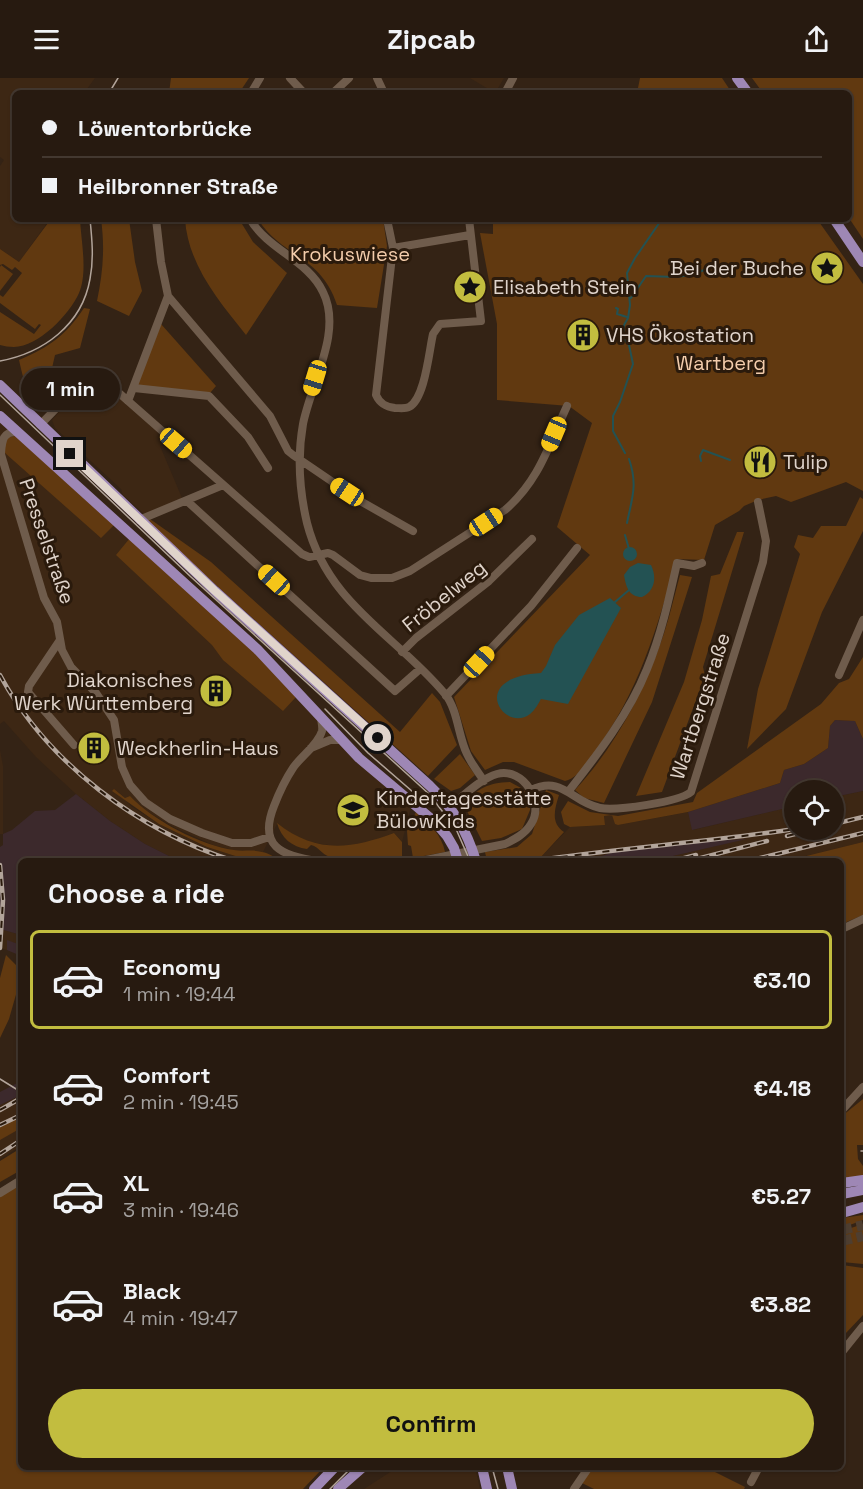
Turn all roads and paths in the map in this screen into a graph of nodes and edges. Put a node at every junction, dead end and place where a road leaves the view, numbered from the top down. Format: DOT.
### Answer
graph roads {
  1 [pos="290,78"];
  2 [pos="349,78"];
  3 [pos="301,90"];
  4 [pos="336,90"];
  5 [pos="156,222"];
  6 [pos="252,222"];
  7 [pos="388,222"];
  8 [pos="469,222"];
  9 [pos="836,222"];
  10 [pos="470,235"];
  11 [pos="393,248"];
  12 [pos="863,262"];
  13 [pos="168,296"];
  14 [pos="0,385"];
  15 [pos="134,388"];
  16 [pos="128,401"];
  17 [pos="567,406"];
  18 [pos="0,416"];
  19 [pos="40,425"];
  20 [pos="18,432"];
  21 [pos="1,452"];
  22 [pos="298,460"];
  23 [pos="268,468"];
  24 [pos="224,485"];
  25 [pos="187,501"];
  26 [pos="758,502"];
  27 [pos="138,520"];
  28 [pos="413,531"];
  29 [pos="532,539"];
  30 [pos="577,548"];
  31 [pos="319,556"];
  32 [pos="702,563"];
  33 [pos="863,620"];
  34 [pos="60,640"];
  35 [pos="402,652"];
  36 [pos="420,669"];
  37 [pos="839,675"];
  38 [pos="446,696"];
  39 [pos="321,717"];
  40 [pos="342,740"];
  41 [pos="74,745"];
  42 [pos="310,749"];
  43 [pos="484,781"];
  44 [pos="531,790"];
  45 [pos="568,792"];
  46 [pos="450,806"];
  47 [pos="269,837"];
  48 [pos="304,858"];
  49 [pos="438,858"];
  50 [pos="457,858"];
  51 [pos="475,858"];
  52 [pos="863,919"];
  53 [pos="844,928"];
  54 [pos="863,1087"];
  55 [pos="844,1108"];
  56 [pos="863,1180"];
  57 [pos="18,1182"];
  58 [pos="844,1183"];
  59 [pos="863,1190"];
  60 [pos="0,1193"];
  61 [pos="844,1194"];
  62 [pos="844,1207"];
  63 [pos="863,1207"];
  64 [pos="844,1212"];
  65 [pos="863,1326"];
  66 [pos="844,1350"];
  67 [pos="332,1470"];
  68 [pos="360,1470"];
  69 [pos="369,1470"];
  70 [pos="483,1470"];
  71 [pos="508,1470"];
  72 [pos="587,1470"];
  73 [pos="757,1470"];
  74 [pos="751,1482"];
  75 [pos="342,1485"];
  76 [pos="314,1489"];
  77 [pos="487,1489"];
  78 [pos="512,1489"];
  79 [pos="574,1489"];
  1 -- 3 [label="street"];
  2 -- 4 [label="street"];
  5 -- 13 [label="street"];
  6 -- 22 [label="street"];
  7 -- 11 [label="street"];
  8 -- 10 [label="street"];
  9 -- 12 [label="main road"];
  10 -- 11 [label="street"];
  10 -- 11 [label="street"];
  13 -- 15 [label="street"];
  13 -- 22 [label="street"];
  14 -- 19 [label="main road"];
  15 -- 16 [label="street"];
  15 -- 23 [label="street"];
  16 -- 19 [label="street"];
  16 -- 24 [label="street"];
  17 -- 31 [label="street"];
  18 -- 20 [label="main road"];
  19 -- 27 [label="main road"];
  20 -- 21 [label="street, Presselstraße"];
  20 -- 39 [label="main road"];
  21 -- 34 [label="street, Presselstraße"];
  22 -- 28 [label="street"];
  22 -- 31 [label="street"];
  24 -- 25 [label="street"];
  24 -- 31 [label="street"];
  25 -- 27 [label="street"];
  25 -- 36 [label="street"];
  26 -- 45 [label="street, Wartbergstraße"];
  27 -- 46 [label="main road"];
  29 -- 35 [label="street, Fröbelweg"];
  30 -- 38 [label="street"];
  31 -- 35 [label="street"];
  32 -- 45 [label="street"];
  33 -- 37 [label="street"];
  34 -- 41 [label="street"];
  34 -- 47 [label="street, Presselstraße"];
  35 -- 36 [label="street"];
  36 -- 38 [label="street"];
  38 -- 43 [label="street"];
  39 -- 40 [label="main road"];
  39 -- 42 [label="street"];
  40 -- 42 [label="street"];
  40 -- 50 [label="main road"];
  42 -- 47 [label="street"];
  43 -- 44 [label="street"];
  43 -- 46 [label="street"];
  44 -- 45 [label="street, Wartbergstraße"];
  44 -- 49 [label="street"];
  46 -- 51 [label="main road"];
  47 -- 48 [label="street"];
  52 -- 53 [label="street"];
  54 -- 55 [label="street"];
  56 -- 58 [label="main road"];
  57 -- 60 [label="street"];
  59 -- 61 [label="main road"];
  62 -- 63 [label="main road"];
  63 -- 64 [label="main road"];
  65 -- 66 [label="street"];
  67 -- 76 [label="main road"];
  68 -- 75 [label="main road"];
  69 -- 75 [label="main road"];
  70 -- 77 [label="main road"];
  71 -- 78 [label="main road"];
  72 -- 79 [label="street"];
  73 -- 74 [label="street"];
}
